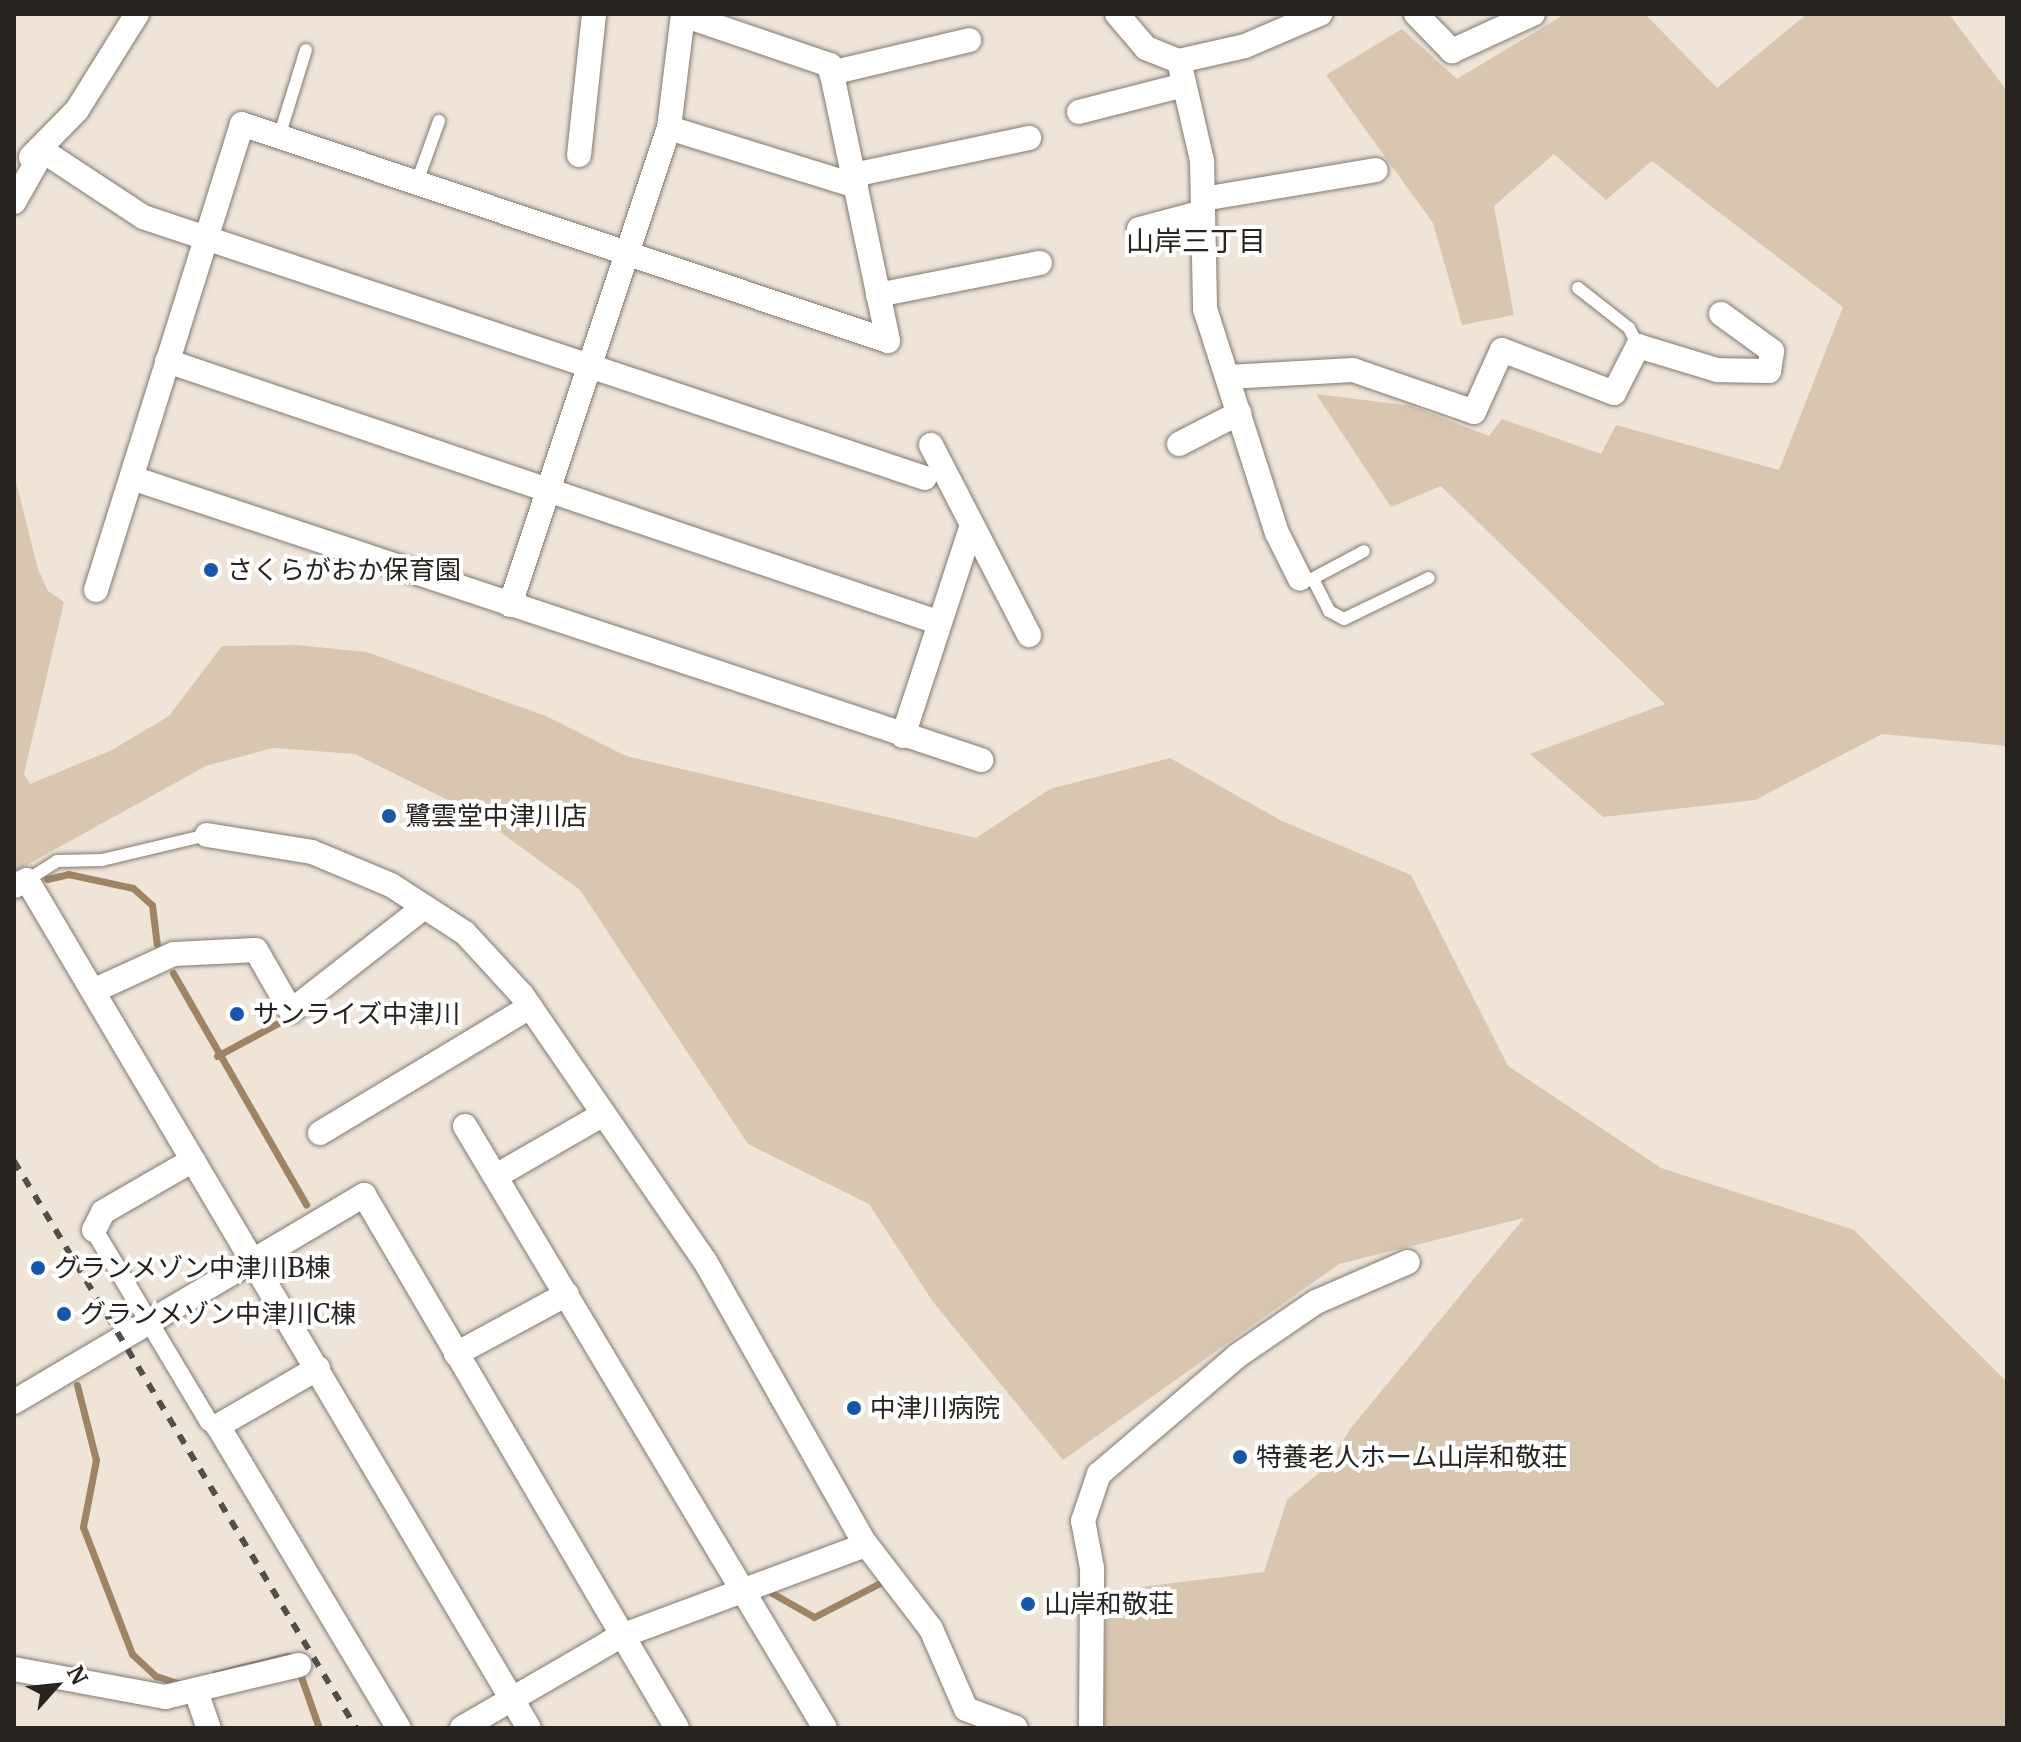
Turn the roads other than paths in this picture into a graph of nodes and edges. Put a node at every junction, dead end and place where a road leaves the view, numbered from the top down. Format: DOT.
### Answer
graph roads {
  1 [pos="137,14"];
  2 [pos="594,14"];
  3 [pos="1117,14"];
  4 [pos="1320,14"];
  5 [pos="1416,14"];
  6 [pos="1533,14"];
  7 [pos="683,15"];
  8 [pos="969,40"];
  9 [pos="306,50"];
  10 [pos="1179,61"];
  11 [pos="831,73"];
  12 [pos="1184,85"];
  13 [pos="1079,112"];
  14 [pos="439,121"];
  15 [pos="669,128"];
  16 [pos="279,137"];
  17 [pos="1029,138"];
  18 [pos="43,151"];
  19 [pos="579,155"];
  20 [pos="14,164"];
  21 [pos="1376,170"];
  22 [pos="854,181"];
  23 [pos="417,182"];
  24 [pos="14,202"];
  25 [pos="1203,206"];
  26 [pos="1139,229"];
  27 [pos="205,238"];
  28 [pos="629,252"];
  29 [pos="1040,263"];
  30 [pos="1578,288"];
  31 [pos="878,295"];
  32 [pos="1721,314"];
  33 [pos="1638,346"];
  34 [pos="167,361"];
  35 [pos="590,366"];
  36 [pos="1228,377"];
  37 [pos="1239,413"];
  38 [pos="1179,444"];
  39 [pos="931,445"];
  40 [pos="132,478"];
  41 [pos="925,478"];
  42 [pos="549,493"];
  43 [pos="972,525"];
  44 [pos="1364,551"];
  45 [pos="1429,578"];
  46 [pos="1305,580"];
  47 [pos="96,590"];
  48 [pos="510,605"];
  49 [pos="937,622"];
  50 [pos="1029,635"];
  51 [pos="903,736"];
  52 [pos="981,760"];
  53 [pos="207,835"];
  54 [pos="20,883"];
  55 [pos="424,907"];
  56 [pos="93,991"];
  57 [pos="530,1007"];
  58 [pos="602,1115"];
  59 [pos="465,1126"];
  60 [pos="320,1133"];
  61 [pos="193,1160"];
  62 [pos="496,1176"];
  63 [pos="94,1230"];
  64 [pos="255,1260"];
  65 [pos="1408,1262"];
  66 [pos="567,1294"];
  67 [pos="148,1323"];
  68 [pos="456,1354"];
  69 [pos="318,1368"];
  70 [pos="14,1402"];
  71 [pos="218,1426"];
  72 [pos="866,1545"];
  73 [pos="745,1595"];
  74 [pos="621,1636"];
  75 [pos="299,1665"];
  76 [pos="14,1669"];
  77 [pos="197,1694"];
  78 [pos="513,1700"];
  79 [pos="209,1728"];
  80 [pos="399,1728"];
  81 [pos="462,1728"];
  82 [pos="529,1728"];
  83 [pos="677,1728"];
  84 [pos="825,1728"];
  85 [pos="1016,1728"];
  86 [pos="1091,1728"];
  1 -- 18 [label="street"];
  2 -- 19 [label="street"];
  3 -- 10 [label="street"];
  4 -- 10 [label="street"];
  5 -- 6 [label="street"];
  7 -- 11 [label="street"];
  7 -- 15 [label="street"];
  8 -- 11 [label="street"];
  9 -- 16 [label="lane"];
  10 -- 12 [label="street"];
  11 -- 22 [label="street"];
  12 -- 13 [label="street"];
  12 -- 25 [label="street"];
  14 -- 23 [label="lane"];
  15 -- 22 [label="street"];
  15 -- 28 [label="street"];
  16 -- 23 [label="street"];
  16 -- 27 [label="street"];
  17 -- 22 [label="street"];
  18 -- 20 [label="street"];
  18 -- 24 [label="street"];
  18 -- 27 [label="street"];
  21 -- 25 [label="street"];
  22 -- 31 [label="street"];
  23 -- 28 [label="street"];
  25 -- 26 [label="street"];
  25 -- 36 [label="street"];
  27 -- 34 [label="street"];
  27 -- 35 [label="street"];
  28 -- 31 [label="street"];
  28 -- 35 [label="street"];
  29 -- 31 [label="street"];
  30 -- 33 [label="lane"];
  32 -- 33 [label="street"];
  33 -- 36 [label="street"];
  34 -- 40 [label="street"];
  34 -- 42 [label="street"];
  35 -- 41 [label="street"];
  35 -- 42 [label="street"];
  36 -- 37 [label="street"];
  37 -- 38 [label="street"];
  37 -- 46 [label="street"];
  39 -- 43 [label="street"];
  40 -- 47 [label="street"];
  40 -- 48 [label="street"];
  42 -- 48 [label="street"];
  42 -- 49 [label="street"];
  43 -- 49 [label="street"];
  43 -- 50 [label="street"];
  44 -- 46 [label="lane"];
  45 -- 46 [label="lane"];
  48 -- 51 [label="street"];
  49 -- 51 [label="street"];
  51 -- 52 [label="street"];
  53 -- 54 [label="lane"];
  53 -- 55 [label="street"];
  54 -- 56 [label="street"];
  55 -- 56 [label="street"];
  55 -- 57 [label="street"];
  56 -- 61 [label="street"];
  57 -- 58 [label="street"];
  57 -- 60 [label="street"];
  58 -- 62 [label="street"];
  58 -- 72 [label="street"];
  59 -- 62 [label="street"];
  61 -- 63 [label="street"];
  61 -- 64 [label="street"];
  62 -- 66 [label="street"];
  63 -- 67 [label="street"];
  64 -- 67 [label="street"];
  64 -- 68 [label="street"];
  64 -- 69 [label="street"];
  65 -- 86 [label="street"];
  66 -- 68 [label="street"];
  66 -- 73 [label="street"];
  67 -- 70 [label="street"];
  67 -- 71 [label="street"];
  68 -- 74 [label="street"];
  69 -- 71 [label="street"];
  69 -- 78 [label="street"];
  71 -- 80 [label="street"];
  72 -- 73 [label="street"];
  72 -- 85 [label="street"];
  73 -- 74 [label="street"];
  73 -- 84 [label="street"];
  74 -- 78 [label="street"];
  74 -- 83 [label="street"];
  75 -- 77 [label="street"];
  76 -- 77 [label="street"];
  77 -- 79 [label="street"];
  78 -- 81 [label="street"];
  78 -- 82 [label="street"];
}
